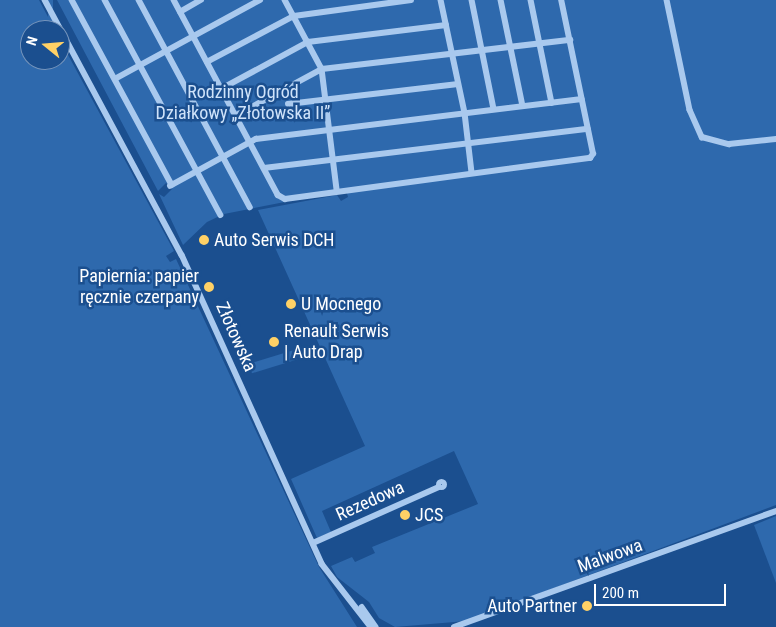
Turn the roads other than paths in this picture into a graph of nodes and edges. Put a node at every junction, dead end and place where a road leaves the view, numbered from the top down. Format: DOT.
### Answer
graph roads {
  1 [pos="45,0"];
  2 [pos="73,0"];
  3 [pos="105,0"];
  4 [pos="139,0"];
  5 [pos="174,0"];
  6 [pos="202,0"];
  7 [pos="260,0"];
  8 [pos="286,0"];
  9 [pos="411,0"];
  10 [pos="441,0"];
  11 [pos="472,0"];
  12 [pos="502,0"];
  13 [pos="531,0"];
  14 [pos="561,0"];
  15 [pos="667,0"];
  16 [pos="180,12"];
  17 [pos="294,16"];
  18 [pos="446,25"];
  19 [pos="193,36"];
  20 [pos="570,40"];
  21 [pos="308,42"];
  22 [pos="540,44"];
  23 [pos="511,48"];
  24 [pos="166,51"];
  25 [pos="482,51"];
  26 [pos="452,54"];
  27 [pos="207,62"];
  28 [pos="141,65"];
  29 [pos="322,69"];
  30 [pos="115,79"];
  31 [pos="458,84"];
  32 [pos="221,89"];
  33 [pos="582,99"];
  34 [pos="327,100"];
  35 [pos="552,102"];
  36 [pos="288,104"];
  37 [pos="523,106"];
  38 [pos="494,110"];
  39 [pos="465,113"];
  40 [pos="235,116"];
  41 [pos="588,129"];
  42 [pos="330,130"];
  43 [pos="776,139"];
  44 [pos="250,143"];
  45 [pos="469,143"];
  46 [pos="224,158"];
  47 [pos="334,160"];
  48 [pos="264,168"];
  49 [pos="196,172"];
  50 [pos="472,173"];
  51 [pos="337,189"];
  52 [pos="250,207"];
  53 [pos="221,215"];
  54 [pos="439,487"];
  55 [pos="776,512"];
  56 [pos="313,543"];
  57 [pos="370,624"];
  58 [pos="376,627"];
  59 [pos="381,627"];
  60 [pos="454,627"];
  1 -- 56 [label="street, Złotowska"];
  2 -- 30 [label="street"];
  3 -- 28 [label="street"];
  4 -- 24 [label="street"];
  5 -- 16 [label="street"];
  6 -- 16 [label="street"];
  7 -- 19 [label="street"];
  8 -- 17 [label="street"];
  9 -- 17 [label="street"];
  10 -- 18 [label="street"];
  11 -- 25 [label="street"];
  12 -- 23 [label="street"];
  13 -- 22 [label="street"];
  14 -- 20 [label="street"];
  15 -- 43 [label="street"];
  16 -- 19 [label="street"];
  17 -- 21 [label="street"];
  17 -- 27 [label="street"];
  18 -- 21 [label="street"];
  18 -- 26 [label="street"];
  19 -- 24 [label="street"];
  19 -- 27 [label="street"];
  20 -- 22 [label="street"];
  20 -- 33 [label="street"];
  21 -- 29 [label="street"];
  21 -- 32 [label="street"];
  22 -- 23 [label="street"];
  22 -- 35 [label="street"];
  23 -- 25 [label="street"];
  23 -- 37 [label="street"];
  24 -- 28 [label="street"];
  24 -- 46 [label="street"];
  25 -- 26 [label="street"];
  25 -- 38 [label="street"];
  26 -- 29 [label="street"];
  26 -- 31 [label="street"];
  27 -- 32 [label="street"];
  28 -- 30 [label="street"];
  28 -- 49 [label="street"];
  29 -- 34 [label="street"];
  29 -- 40 [label="street"];
  30 -- 49 [label="street"];
  31 -- 34 [label="street"];
  31 -- 39 [label="street"];
  32 -- 40 [label="street"];
  33 -- 35 [label="street"];
  33 -- 41 [label="street"];
  34 -- 36 [label="street"];
  34 -- 42 [label="street"];
  35 -- 37 [label="street"];
  37 -- 38 [label="street"];
  38 -- 39 [label="street"];
  39 -- 42 [label="street"];
  39 -- 45 [label="street"];
  40 -- 44 [label="street"];
  41 -- 45 [label="street"];
  41 -- 50 [label="street"];
  42 -- 44 [label="street"];
  42 -- 47 [label="street"];
  44 -- 46 [label="street"];
  44 -- 48 [label="street"];
  45 -- 47 [label="street"];
  45 -- 50 [label="street"];
  46 -- 49 [label="street"];
  46 -- 52 [label="street"];
  47 -- 48 [label="street"];
  47 -- 51 [label="street"];
  48 -- 51 [label="street"];
  49 -- 53 [label="street"];
  50 -- 51 [label="street"];
  54 -- 56 [label="street, Rezedowa"];
  55 -- 60 [label="street, Malwowa"];
  56 -- 57 [label="street, Złotowska"];
  57 -- 58 [label="street, Złotowska"];
  57 -- 59 [label="street"];
}
